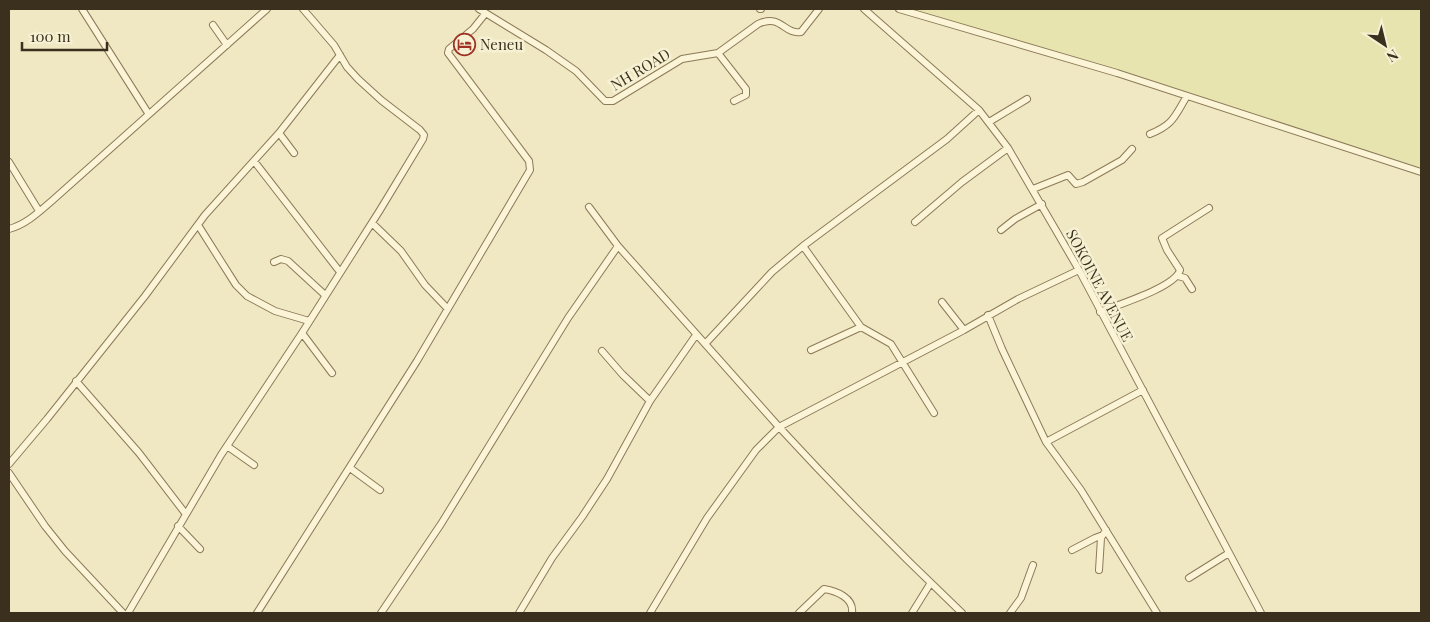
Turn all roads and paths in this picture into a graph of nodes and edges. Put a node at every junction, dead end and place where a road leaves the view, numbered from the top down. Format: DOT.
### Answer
graph roads {
  1 [pos="82,9"];
  2 [pos="267,9"];
  3 [pos="303,9"];
  4 [pos="479,9"];
  5 [pos="819,9"];
  6 [pos="864,9"];
  7 [pos="899,9"];
  8 [pos="486,14"];
  9 [pos="213,24"];
  10 [pos="227,45"];
  11 [pos="718,53"];
  12 [pos="340,56"];
  13 [pos="1186,96"];
  14 [pos="1027,99"];
  15 [pos="734,101"];
  16 [pos="979,110"];
  17 [pos="148,113"];
  18 [pos="989,122"];
  19 [pos="278,133"];
  20 [pos="1150,134"];
  21 [pos="1008,148"];
  22 [pos="1132,149"];
  23 [pos="294,153"];
  24 [pos="254,161"];
  25 [pos="9,162"];
  26 [pos="1421,172"];
  27 [pos="1033,189"];
  28 [pos="1042,204"];
  29 [pos="589,207"];
  30 [pos="1209,208"];
  31 [pos="39,211"];
  32 [pos="915,222"];
  33 [pos="372,223"];
  34 [pos="198,225"];
  35 [pos="9,229"];
  36 [pos="1001,230"];
  37 [pos="618,246"];
  38 [pos="803,246"];
  39 [pos="274,262"];
  40 [pos="1079,270"];
  41 [pos="340,272"];
  42 [pos="1178,276"];
  43 [pos="1192,289"];
  44 [pos="325,295"];
  45 [pos="942,302"];
  46 [pos="447,308"];
  47 [pos="1100,312"];
  48 [pos="988,315"];
  49 [pos="309,321"];
  50 [pos="862,327"];
  51 [pos="964,330"];
  52 [pos="302,333"];
  53 [pos="696,335"];
  54 [pos="706,344"];
  55 [pos="810,350"];
  56 [pos="602,351"];
  57 [pos="902,361"];
  58 [pos="332,373"];
  59 [pos="76,381"];
  60 [pos="1143,390"];
  61 [pos="650,402"];
  62 [pos="934,413"];
  63 [pos="779,427"];
  64 [pos="1046,442"];
  65 [pos="227,446"];
  66 [pos="9,464"];
  67 [pos="254,465"];
  68 [pos="350,468"];
  69 [pos="9,473"];
  70 [pos="380,490"];
  71 [pos="185,513"];
  72 [pos="178,526"];
  73 [pos="1105,533"];
  74 [pos="200,549"];
  75 [pos="1072,550"];
  76 [pos="1229,553"];
  77 [pos="1033,565"];
  78 [pos="1099,570"];
  79 [pos="1189,578"];
  80 [pos="930,584"];
  81 [pos="122,613"];
  82 [pos="128,613"];
  83 [pos="258,613"];
  84 [pos="381,613"];
  85 [pos="519,613"];
  86 [pos="650,613"];
  87 [pos="799,613"];
  88 [pos="852,613"];
  89 [pos="912,613"];
  90 [pos="962,613"];
  91 [pos="1010,613"];
  92 [pos="1158,613"];
  93 [pos="1261,613"];
  1 -- 17 [label="street"];
  2 -- 10 [label="street"];
  3 -- 12 [label="street"];
  4 -- 8 [label="street, NH ROAD"];
  5 -- 11 [label="street, NH ROAD"];
  6 -- 16 [label="street, SOKOINE AVENUE"];
  7 -- 13 [label="street"];
  8 -- 11 [label="street, NH ROAD"];
  8 -- 46 [label="street"];
  9 -- 10 [label="street"];
  10 -- 17 [label="street"];
  11 -- 15 [label="street"];
  12 -- 19 [label="street"];
  12 -- 33 [label="street"];
  13 -- 20 [label="street"];
  13 -- 26 [label="street"];
  14 -- 18 [label="street"];
  16 -- 18 [label="street, SOKOINE AVENUE"];
  16 -- 38 [label="street"];
  17 -- 31 [label="street"];
  18 -- 21 [label="street, SOKOINE AVENUE"];
  19 -- 23 [label="street"];
  19 -- 24 [label="street"];
  21 -- 27 [label="street, SOKOINE AVENUE"];
  21 -- 32 [label="street"];
  22 -- 27 [label="street"];
  24 -- 34 [label="street"];
  24 -- 41 [label="street"];
  25 -- 31 [label="street"];
  27 -- 28 [label="street, SOKOINE AVENUE"];
  28 -- 36 [label="street"];
  28 -- 40 [label="street, SOKOINE AVENUE"];
  29 -- 37 [label="street"];
  30 -- 42 [label="street"];
  31 -- 35 [label="street"];
  33 -- 41 [label="street"];
  33 -- 46 [label="street"];
  34 -- 49 [label="street"];
  34 -- 59 [label="street"];
  37 -- 53 [label="street"];
  37 -- 84 [label="street"];
  38 -- 50 [label="street"];
  38 -- 54 [label="street"];
  39 -- 44 [label="street"];
  40 -- 47 [label="street, SOKOINE AVENUE"];
  40 -- 48 [label="street"];
  41 -- 44 [label="street"];
  42 -- 43 [label="street"];
  42 -- 47 [label="street"];
  44 -- 49 [label="street"];
  45 -- 51 [label="street"];
  46 -- 68 [label="street"];
  47 -- 60 [label="street, SOKOINE AVENUE"];
  48 -- 51 [label="street"];
  48 -- 64 [label="street"];
  49 -- 52 [label="street"];
  50 -- 55 [label="street"];
  50 -- 57 [label="street"];
  51 -- 57 [label="street"];
  52 -- 58 [label="street"];
  52 -- 65 [label="street"];
  53 -- 54 [label="street"];
  53 -- 61 [label="street"];
  54 -- 63 [label="street"];
  56 -- 61 [label="street"];
  57 -- 62 [label="street"];
  57 -- 63 [label="street"];
  59 -- 66 [label="street"];
  59 -- 71 [label="street"];
  60 -- 64 [label="street"];
  60 -- 76 [label="street, SOKOINE AVENUE"];
  61 -- 85 [label="street"];
  63 -- 80 [label="street"];
  63 -- 86 [label="street"];
  64 -- 73 [label="street"];
  65 -- 67 [label="street"];
  65 -- 71 [label="street"];
  68 -- 70 [label="street"];
  68 -- 83 [label="street"];
  69 -- 81 [label="street"];
  71 -- 72 [label="street"];
  72 -- 74 [label="street"];
  72 -- 82 [label="street"];
  73 -- 75 [label="street"];
  73 -- 78 [label="street"];
  73 -- 92 [label="street"];
  76 -- 79 [label="street"];
  76 -- 93 [label="street, SOKOINE AVENUE"];
  77 -- 91 [label="street"];
  80 -- 89 [label="street"];
  80 -- 90 [label="street"];
  87 -- 88 [label="street"];
}
